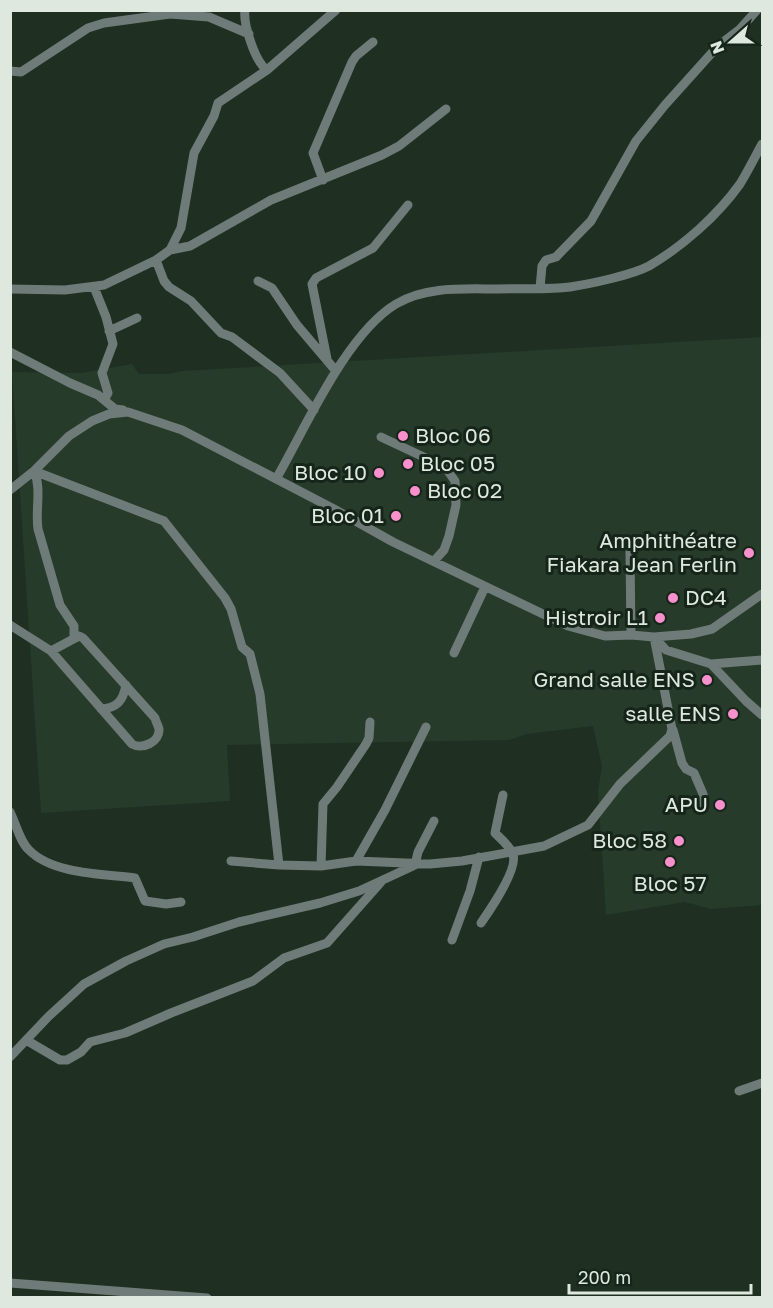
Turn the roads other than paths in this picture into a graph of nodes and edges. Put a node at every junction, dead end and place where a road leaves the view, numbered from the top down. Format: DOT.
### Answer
graph roads {
  1 [pos="245,10"];
  2 [pos="336,10"];
  3 [pos="758,10"];
  4 [pos="249,34"];
  5 [pos="373,42"];
  6 [pos="10,70"];
  7 [pos="267,70"];
  8 [pos="446,109"];
  9 [pos="762,144"];
  10 [pos="322,180"];
  11 [pos="408,206"];
  12 [pos="170,250"];
  13 [pos="156,260"];
  14 [pos="258,281"];
  15 [pos="94,287"];
  16 [pos="540,288"];
  17 [pos="10,289"];
  18 [pos="137,318"];
  19 [pos="109,331"];
  20 [pos="10,352"];
  21 [pos="327,359"];
  22 [pos="336,371"];
  23 [pos="104,400"];
  24 [pos="314,410"];
  25 [pos="128,412"];
  26 [pos="381,437"];
  27 [pos="34,471"];
  28 [pos="276,479"];
  29 [pos="10,490"];
  30 [pos="630,552"];
  31 [pos="434,561"];
  32 [pos="485,587"];
  33 [pos="762,594"];
  34 [pos="10,626"];
  35 [pos="631,635"];
  36 [pos="74,637"];
  37 [pos="654,637"];
  38 [pos="51,651"];
  39 [pos="454,653"];
  40 [pos="762,660"];
  41 [pos="711,664"];
  42 [pos="126,685"];
  43 [pos="101,709"];
  44 [pos="762,715"];
  45 [pos="370,722"];
  46 [pos="426,727"];
  47 [pos="672,729"];
  48 [pos="503,795"];
  49 [pos="704,805"];
  50 [pos="10,812"];
  51 [pos="434,820"];
  52 [pos="513,852"];
  53 [pos="479,857"];
  54 [pos="231,861"];
  55 [pos="356,861"];
  56 [pos="279,865"];
  57 [pos="415,865"];
  58 [pos="321,866"];
  59 [pos="383,881"];
  60 [pos="181,902"];
  61 [pos="481,923"];
  62 [pos="452,940"];
  63 [pos="26,1040"];
  64 [pos="10,1057"];
  65 [pos="762,1083"];
  66 [pos="739,1091"];
  67 [pos="10,1283"];
  68 [pos="207,1298"];
  1 -- 4 [label="street"];
  2 -- 7 [label="street"];
  3 -- 16 [label="street"];
  4 -- 6 [label="street"];
  4 -- 7 [label="street"];
  5 -- 10 [label="street"];
  7 -- 12 [label="street"];
  8 -- 10 [label="street"];
  9 -- 16 [label="street"];
  10 -- 12 [label="street"];
  11 -- 21 [label="street"];
  12 -- 13 [label="street"];
  13 -- 15 [label="street"];
  13 -- 24 [label="street"];
  14 -- 21 [label="street"];
  15 -- 17 [label="street"];
  15 -- 19 [label="street"];
  16 -- 22 [label="street"];
  18 -- 19 [label="street"];
  19 -- 23 [label="street"];
  20 -- 23 [label="street"];
  21 -- 22 [label="street"];
  22 -- 24 [label="street"];
  23 -- 25 [label="street"];
  24 -- 28 [label="street"];
  25 -- 27 [label="street"];
  25 -- 28 [label="street"];
  26 -- 31 [label="street"];
  27 -- 29 [label="street"];
  27 -- 36 [label="street"];
  27 -- 56 [label="street"];
  28 -- 31 [label="street"];
  30 -- 35 [label="street"];
  31 -- 32 [label="street"];
  32 -- 35 [label="street"];
  32 -- 39 [label="street"];
  33 -- 37 [label="street"];
  34 -- 38 [label="street"];
  35 -- 37 [label="street"];
  36 -- 38 [label="street"];
  36 -- 42 [label="street"];
  37 -- 41 [label="street"];
  37 -- 47 [label="street"];
  38 -- 43 [label="street"];
  40 -- 41 [label="street"];
  41 -- 44 [label="street"];
  42 -- 43 [label="street"];
  42 -- 43 [label="street"];
  45 -- 58 [label="street"];
  46 -- 55 [label="street"];
  47 -- 49 [label="street"];
  47 -- 52 [label="street"];
  48 -- 52 [label="street"];
  50 -- 60 [label="street"];
  51 -- 57 [label="street"];
  52 -- 53 [label="street"];
  52 -- 61 [label="street"];
  53 -- 57 [label="street"];
  53 -- 62 [label="street"];
  54 -- 56 [label="street"];
  55 -- 57 [label="street"];
  55 -- 58 [label="street"];
  56 -- 58 [label="street"];
  57 -- 59 [label="street"];
  59 -- 63 [label="street"];
  59 -- 63 [label="street"];
  63 -- 64 [label="street"];
  65 -- 66 [label="street"];
  67 -- 68 [label="street"];
}
